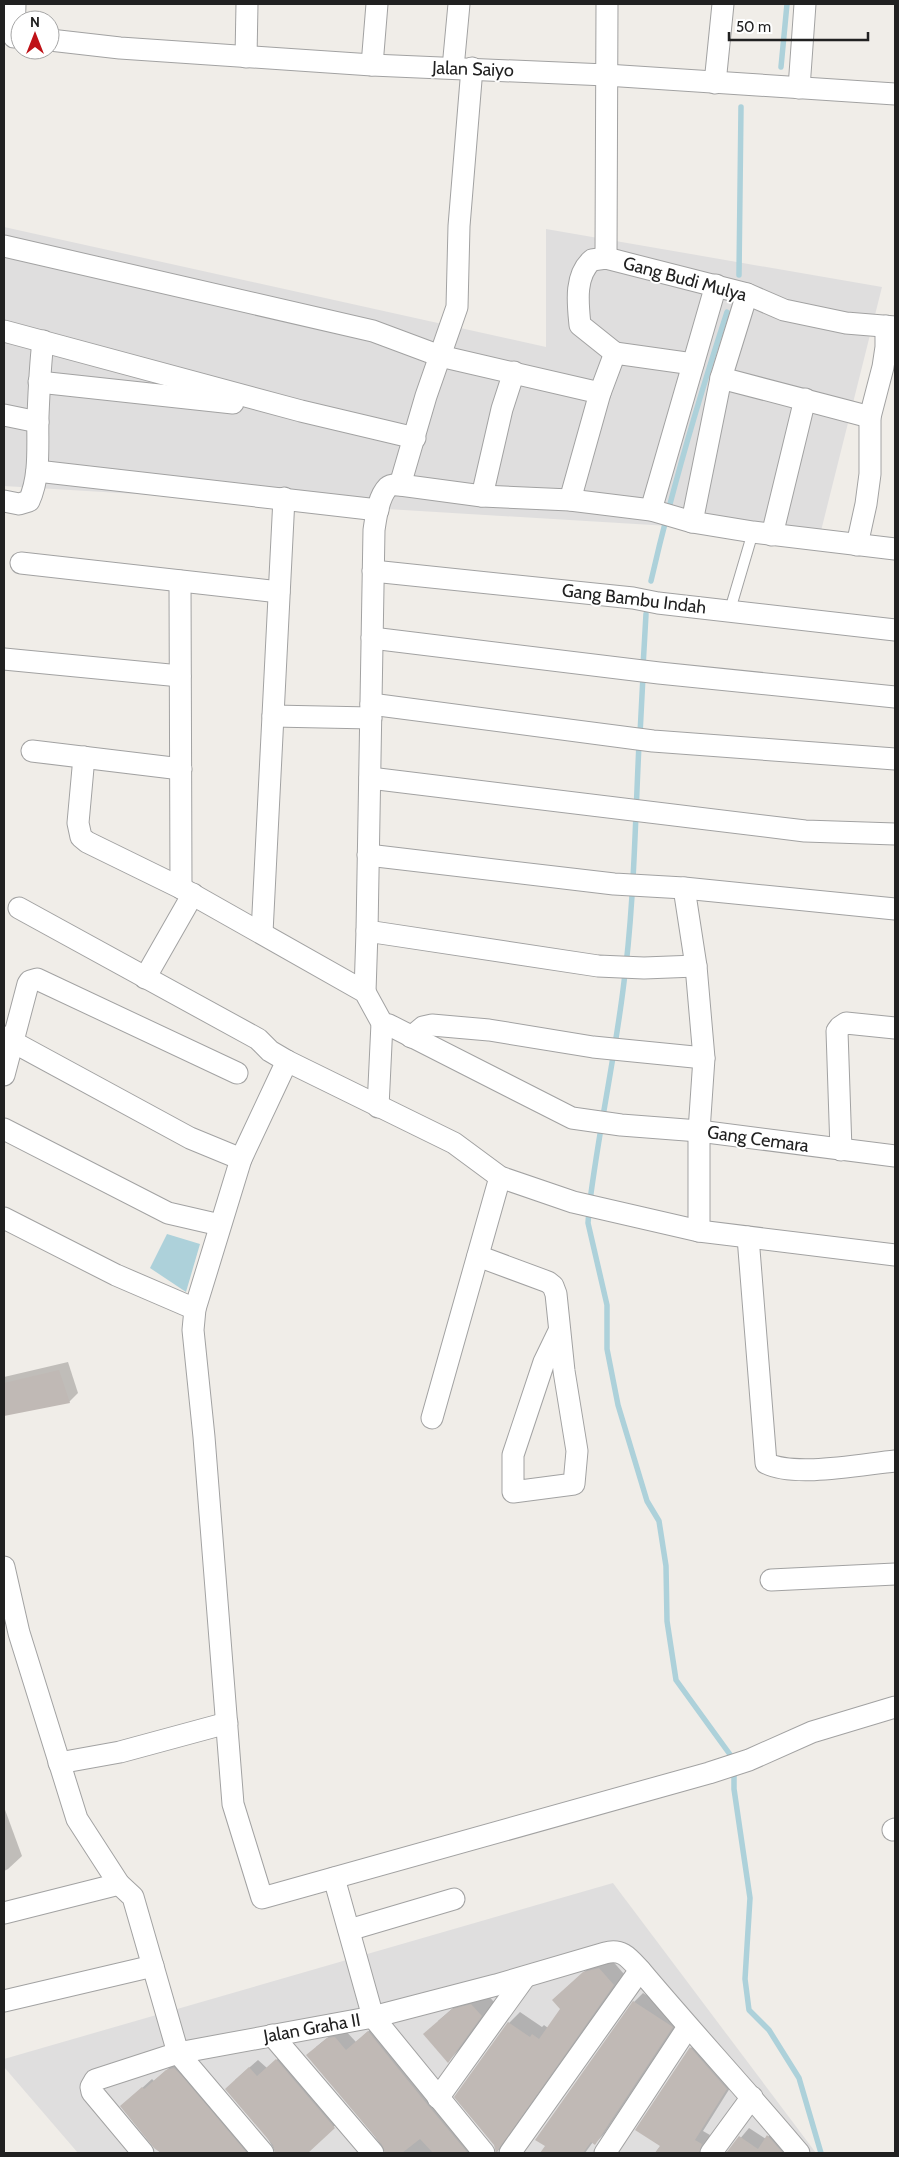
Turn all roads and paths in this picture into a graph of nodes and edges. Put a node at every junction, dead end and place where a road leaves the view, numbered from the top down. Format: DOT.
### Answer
graph roads {
  1 [pos="246,4"];
  2 [pos="377,4"];
  3 [pos="459,4"];
  4 [pos="608,4"];
  5 [pos="722,4"];
  6 [pos="805,4"];
  7 [pos="60,41"];
  8 [pos="246,57"];
  9 [pos="372,65"];
  10 [pos="462,68"];
  11 [pos="606,75"];
  12 [pos="715,83"];
  13 [pos="799,88"];
  14 [pos="895,94"];
  15 [pos="4,246"];
  16 [pos="606,258"];
  17 [pos="716,285"];
  18 [pos="747,294"];
  19 [pos="891,326"];
  20 [pos="4,331"];
  21 [pos="42,341"];
  22 [pos="615,353"];
  23 [pos="440,356"];
  24 [pos="693,364"];
  25 [pos="514,372"];
  26 [pos="720,378"];
  27 [pos="39,382"];
  28 [pos="600,392"];
  29 [pos="804,399"];
  30 [pos="301,411"];
  31 [pos="4,415"];
  32 [pos="870,417"];
  33 [pos="38,422"];
  34 [pos="415,438"];
  35 [pos="37,471"];
  36 [pos="400,484"];
  37 [pos="482,496"];
  38 [pos="284,498"];
  39 [pos="570,500"];
  40 [pos="4,501"];
  41 [pos="378,510"];
  42 [pos="671,516"];
  43 [pos="763,534"];
  44 [pos="856,545"];
  45 [pos="895,548"];
  46 [pos="21,563"];
  47 [pos="373,571"];
  48 [pos="180,581"];
  49 [pos="279,592"];
  50 [pos="730,610"];
  51 [pos="895,630"];
  52 [pos="372,638"];
  53 [pos="4,659"];
  54 [pos="180,676"];
  55 [pos="895,697"];
  56 [pos="371,711"];
  57 [pos="273,716"];
  58 [pos="32,751"];
  59 [pos="84,757"];
  60 [pos="895,759"];
  61 [pos="181,769"];
  62 [pos="370,778"];
  63 [pos="895,834"];
  64 [pos="368,855"];
  65 [pos="684,888"];
  66 [pos="187,891"];
  67 [pos="18,908"];
  68 [pos="895,909"];
  69 [pos="367,931"];
  70 [pos="262,933"];
  71 [pos="696,966"];
  72 [pos="145,978"];
  73 [pos="365,992"];
  74 [pos="382,1024"];
  75 [pos="895,1028"];
  76 [pos="411,1037"];
  77 [pos="8,1039"];
  78 [pos="704,1058"];
  79 [pos="287,1061"];
  80 [pos="237,1073"];
  81 [pos="4,1075"];
  82 [pos="378,1107"];
  83 [pos="4,1129"];
  84 [pos="699,1131"];
  85 [pos="841,1150"];
  86 [pos="895,1156"];
  87 [pos="241,1159"];
  88 [pos="500,1177"];
  89 [pos="4,1218"];
  90 [pos="220,1225"];
  91 [pos="699,1231"];
  92 [pos="748,1237"];
  93 [pos="895,1255"];
  94 [pos="478,1256"];
  95 [pos="195,1309"];
  96 [pos="559,1331"];
  97 [pos="432,1418"];
  98 [pos="895,1461"];
  99 [pos="4,1567"];
  100 [pos="895,1574"];
  101 [pos="771,1580"];
  102 [pos="11,1633"];
  103 [pos="895,1707"];
  104 [pos="227,1723"];
  105 [pos="60,1763"];
  106 [pos="334,1878"];
  107 [pos="119,1884"];
  108 [pos="454,1899"];
  109 [pos="4,1913"];
  110 [pos="349,1930"];
  111 [pos="153,1966"];
  112 [pos="640,1970"];
  113 [pos="525,1977"];
  114 [pos="4,2001"];
  115 [pos="373,2017"];
  116 [pos="688,2027"];
  117 [pos="272,2035"];
  118 [pos="178,2053"];
  119 [pos="752,2097"];
  120 [pos="438,2098"];
  121 [pos="143,2153"];
  122 [pos="263,2153"];
  123 [pos="374,2153"];
  124 [pos="484,2153"];
  125 [pos="510,2153"];
  126 [pos="605,2153"];
  127 [pos="712,2153"];
  128 [pos="799,2153"];
  1 -- 8 [label="street"];
  2 -- 9 [label="street"];
  3 -- 10 [label="street"];
  4 -- 11 [label="street, Gang Budi Mulya"];
  5 -- 12 [label="street"];
  6 -- 13 [label="street"];
  7 -- 8 [label="street, Jalan Saiyo"];
  8 -- 9 [label="street, Jalan Saiyo"];
  9 -- 10 [label="street, Jalan Saiyo"];
  10 -- 11 [label="street, Jalan Saiyo"];
  10 -- 23 [label="street"];
  11 -- 12 [label="street, Jalan Saiyo"];
  11 -- 16 [label="street, Gang Budi Mulya"];
  12 -- 13 [label="street, Jalan Saiyo"];
  13 -- 14 [label="street, Jalan Saiyo"];
  15 -- 23 [label="street"];
  16 -- 17 [label="street, Gang Budi Mulya"];
  16 -- 22 [label="street"];
  17 -- 18 [label="street, Gang Budi Mulya"];
  17 -- 24 [label="street"];
  18 -- 19 [label="street, Gang Budi Mulya"];
  18 -- 26 [label="street"];
  19 -- 32 [label="street"];
  20 -- 21 [label="street"];
  21 -- 27 [label="street"];
  21 -- 30 [label="street"];
  22 -- 24 [label="street"];
  22 -- 28 [label="street"];
  23 -- 25 [label="street"];
  23 -- 34 [label="street"];
  24 -- 42 [label="street"];
  25 -- 28 [label="street"];
  25 -- 37 [label="street"];
  26 -- 29 [label="street"];
  26 -- 42 [label="street"];
  27 -- 30 [label="street"];
  27 -- 33 [label="street"];
  28 -- 39 [label="street"];
  29 -- 32 [label="street"];
  29 -- 43 [label="street"];
  30 -- 34 [label="street"];
  31 -- 33 [label="street"];
  32 -- 44 [label="street"];
  33 -- 35 [label="street"];
  34 -- 36 [label="street"];
  35 -- 38 [label="street"];
  35 -- 40 [label="street"];
  36 -- 37 [label="street"];
  36 -- 41 [label="street"];
  37 -- 39 [label="street"];
  38 -- 41 [label="street"];
  38 -- 49 [label="street"];
  39 -- 42 [label="street"];
  41 -- 47 [label="street"];
  42 -- 43 [label="street"];
  43 -- 44 [label="street"];
  43 -- 50 [label="lane"];
  44 -- 45 [label="street"];
  46 -- 48 [label="street"];
  47 -- 50 [label="street, Gang Bambu Indah"];
  47 -- 52 [label="street"];
  48 -- 49 [label="street"];
  48 -- 54 [label="street"];
  49 -- 57 [label="street"];
  50 -- 51 [label="street, Gang Bambu Indah"];
  52 -- 55 [label="street"];
  52 -- 56 [label="street"];
  53 -- 54 [label="street"];
  54 -- 61 [label="street"];
  56 -- 57 [label="street"];
  56 -- 60 [label="street"];
  56 -- 62 [label="street"];
  57 -- 70 [label="street"];
  58 -- 59 [label="street"];
  59 -- 61 [label="street"];
  59 -- 66 [label="street"];
  61 -- 66 [label="street"];
  62 -- 63 [label="street"];
  62 -- 64 [label="street"];
  64 -- 65 [label="street"];
  64 -- 69 [label="street"];
  65 -- 68 [label="street"];
  65 -- 71 [label="street"];
  66 -- 70 [label="street"];
  66 -- 72 [label="street"];
  67 -- 72 [label="street"];
  69 -- 71 [label="street"];
  69 -- 73 [label="street"];
  70 -- 73 [label="street"];
  71 -- 78 [label="street"];
  72 -- 79 [label="street"];
  73 -- 74 [label="street"];
  74 -- 76 [label="street, Gang Cemara"];
  74 -- 82 [label="street"];
  75 -- 85 [label="street"];
  76 -- 78 [label="street"];
  76 -- 84 [label="street, Gang Cemara"];
  77 -- 80 [label="street"];
  77 -- 81 [label="street"];
  77 -- 87 [label="street"];
  78 -- 84 [label="street"];
  79 -- 82 [label="street"];
  79 -- 87 [label="street"];
  82 -- 88 [label="street"];
  83 -- 90 [label="street"];
  84 -- 85 [label="street, Gang Cemara"];
  84 -- 91 [label="street"];
  85 -- 86 [label="street, Gang Cemara"];
  87 -- 90 [label="street"];
  88 -- 91 [label="street"];
  88 -- 94 [label="street"];
  89 -- 95 [label="street"];
  90 -- 95 [label="street"];
  91 -- 92 [label="street"];
  92 -- 93 [label="street"];
  92 -- 98 [label="street"];
  94 -- 96 [label="street"];
  94 -- 97 [label="street"];
  95 -- 104 [label="street"];
  96 -- 96 [label="street"];
  99 -- 102 [label="street"];
  100 -- 101 [label="street"];
  102 -- 105 [label="street"];
  103 -- 106 [label="street"];
  104 -- 105 [label="street"];
  104 -- 106 [label="street"];
  105 -- 107 [label="street"];
  106 -- 110 [label="street"];
  107 -- 109 [label="street"];
  107 -- 111 [label="street"];
  108 -- 110 [label="street"];
  110 -- 115 [label="street"];
  111 -- 114 [label="street"];
  111 -- 118 [label="street"];
  112 -- 113 [label="street, Jalan Graha II"];
  112 -- 116 [label="street"];
  112 -- 125 [label="street"];
  113 -- 115 [label="street, Jalan Graha II"];
  113 -- 120 [label="street"];
  115 -- 117 [label="street, Jalan Graha II"];
  115 -- 120 [label="street"];
  116 -- 119 [label="street"];
  116 -- 126 [label="street"];
  117 -- 118 [label="street, Jalan Graha II"];
  117 -- 123 [label="street"];
  118 -- 121 [label="street, Jalan Graha II"];
  118 -- 122 [label="street"];
  119 -- 127 [label="street"];
  119 -- 128 [label="street"];
  120 -- 124 [label="street"];
}
